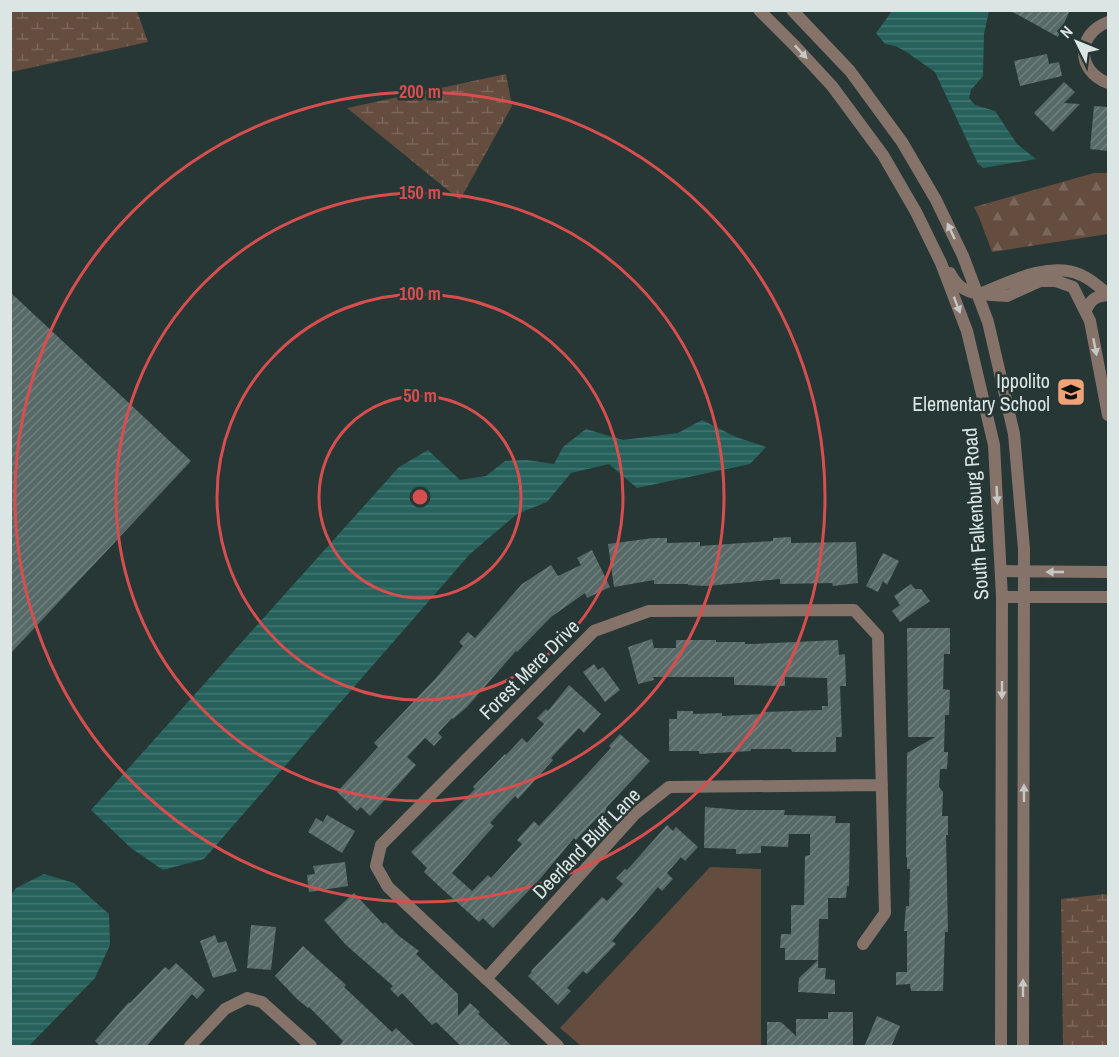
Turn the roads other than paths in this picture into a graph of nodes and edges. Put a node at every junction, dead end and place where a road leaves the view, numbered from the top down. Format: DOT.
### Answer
graph roads {
  1 [pos="759,10"];
  2 [pos="792,10"];
  3 [pos="1108,22"];
  4 [pos="1108,83"];
  5 [pos="916,212"];
  6 [pos="978,294"];
  7 [pos="1108,294"];
  8 [pos="1086,310"];
  9 [pos="1108,415"];
  10 [pos="1024,571"];
  11 [pos="1001,572"];
  12 [pos="1108,572"];
  13 [pos="1002,597"];
  14 [pos="1024,597"];
  15 [pos="1108,597"];
  16 [pos="882,785"];
  17 [pos="863,944"];
  18 [pos="486,979"];
  19 [pos="190,1047"];
  20 [pos="311,1047"];
  21 [pos="558,1047"];
  22 [pos="1001,1047"];
  23 [pos="1023,1047"];
  1 -- 5 [label="street, South Falkenburg Road, one-way"];
  6 -- 2 [label="street, one-way"];
  3 -- 4 [label="street"];
  5 -- 6 [label="street"];
  5 -- 11 [label="street, South Falkenburg Road, one-way"];
  6 -- 7 [label="street"];
  6 -- 8 [label="street"];
  6 -- 10 [label="street"];
  7 -- 8 [label="street"];
  8 -- 9 [label="street, one-way"];
  10 -- 11 [label="street"];
  12 -- 10 [label="street, one-way"];
  10 -- 14 [label="street"];
  11 -- 13 [label="street, South Falkenburg Road"];
  13 -- 14 [label="street"];
  13 -- 22 [label="street, South Falkenburg Road, one-way"];
  14 -- 15 [label="street"];
  23 -- 14 [label="street, one-way"];
  16 -- 17 [label="street, Forest Mere Drive"];
  16 -- 18 [label="street, Deerland Bluff Lane"];
  16 -- 18 [label="street, Forest Mere Drive"];
  18 -- 21 [label="street, Forest Mere Drive"];
  19 -- 20 [label="street"];
}
